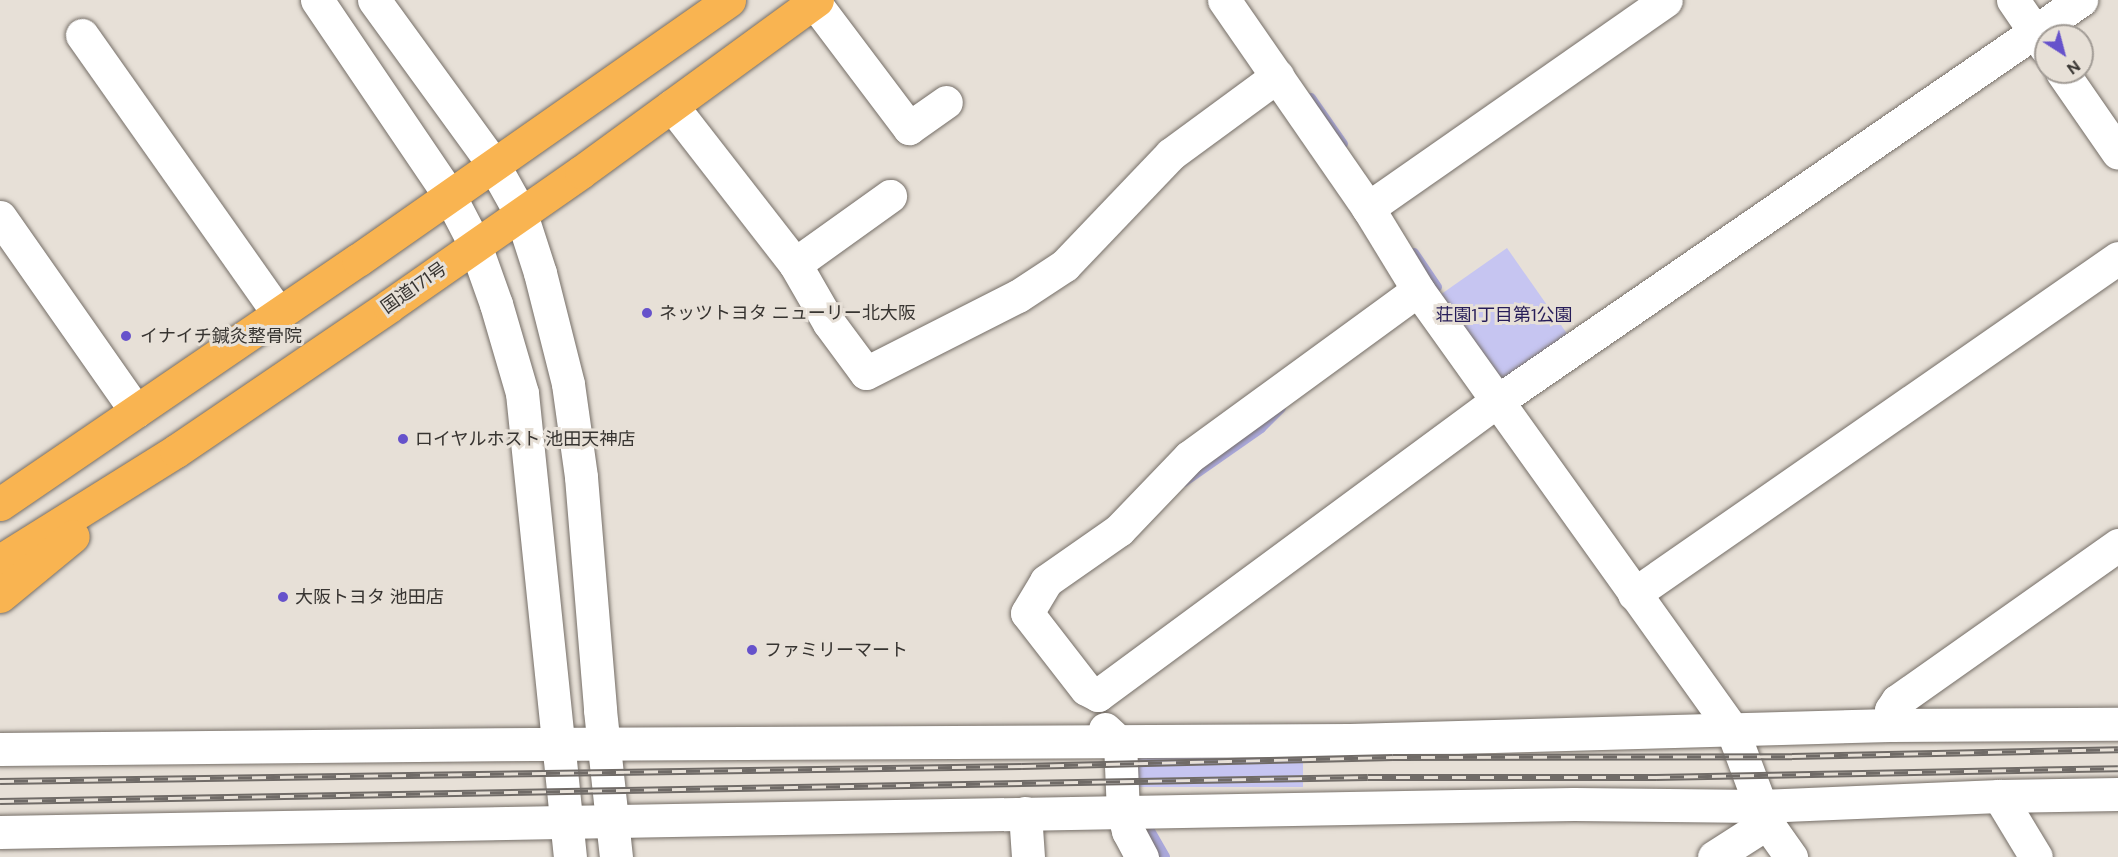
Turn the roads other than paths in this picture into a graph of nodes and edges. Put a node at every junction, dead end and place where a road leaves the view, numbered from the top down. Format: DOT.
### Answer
graph roads {
  1 [pos="317,0"];
  2 [pos="374,0"];
  3 [pos="729,0"];
  4 [pos="1666,0"];
  5 [pos="2013,0"];
  6 [pos="2081,0"];
  7 [pos="815,1"];
  8 [pos="1236,4"];
  9 [pos="2057,24"];
  10 [pos="2034,30"];
  11 [pos="82,35"];
  12 [pos="2034,45"];
  13 [pos="1277,76"];
  14 [pos="2070,84"];
  15 [pos="946,102"];
  16 [pos="672,106"];
  17 [pos="2118,153"];
  18 [pos="493,164"];
  19 [pos="449,195"];
  20 [pos="890,196"];
  21 [pos="1368,208"];
  22 [pos="521,214"];
  23 [pos="0,217"];
  24 [pos="475,245"];
  25 [pos="2118,258"];
  26 [pos="795,264"];
  27 [pos="1418,290"];
  28 [pos="279,314"];
  29 [pos="1496,402"];
  30 [pos="136,411"];
  31 [pos="176,452"];
  32 [pos="4,500"];
  33 [pos="2118,545"];
  34 [pos="0,561"];
  35 [pos="1635,594"];
  36 [pos="0,596"];
  37 [pos="1098,695"];
  38 [pos="2118,724"];
  39 [pos="1890,726"];
  40 [pos="1732,729"];
  41 [pos="1120,742"];
  42 [pos="559,744"];
  43 [pos="603,744"];
  44 [pos="0,749"];
  45 [pos="2118,794"];
  46 [pos="1999,796"];
  47 [pos="1123,812"];
  48 [pos="1025,813"];
  49 [pos="1764,814"];
  50 [pos="566,823"];
  51 [pos="612,823"];
  52 [pos="0,832"];
  53 [pos="570,857"];
  54 [pos="616,857"];
  55 [pos="1028,857"];
  56 [pos="1142,857"];
  57 [pos="1714,857"];
  58 [pos="1791,857"];
  59 [pos="2036,857"];
  1 -- 19 [label="street"];
  2 -- 18 [label="street"];
  3 -- 18 [label="highway"];
  4 -- 21 [label="street"];
  5 -- 10 [label="street"];
  6 -- 9 [label="street"];
  7 -- 15 [label="street"];
  7 -- 16 [label="highway, 国道171号"];
  8 -- 13 [label="street"];
  11 -- 28 [label="street"];
  12 -- 29 [label="street"];
  13 -- 21 [label="street"];
  13 -- 26 [label="street"];
  14 -- 17 [label="street"];
  16 -- 22 [label="highway, 国道171号"];
  16 -- 26 [label="street"];
  18 -- 19 [label="highway"];
  18 -- 22 [label="street"];
  19 -- 24 [label="street"];
  19 -- 28 [label="highway"];
  20 -- 26 [label="street"];
  21 -- 27 [label="street"];
  22 -- 24 [label="highway, 国道171号"];
  22 -- 43 [label="street"];
  23 -- 30 [label="street"];
  24 -- 31 [label="highway, 国道171号"];
  24 -- 42 [label="street"];
  25 -- 35 [label="street"];
  27 -- 29 [label="street"];
  27 -- 37 [label="street"];
  28 -- 30 [label="highway"];
  29 -- 35 [label="street"];
  29 -- 37 [label="street"];
  30 -- 32 [label="highway"];
  31 -- 34 [label="highway, 国道171号"];
  31 -- 36 [label="highway"];
  33 -- 39 [label="street"];
  35 -- 40 [label="street"];
  37 -- 41 [label="street"];
  38 -- 39 [label="street"];
  39 -- 40 [label="street"];
  40 -- 41 [label="street"];
  40 -- 49 [label="street"];
  41 -- 43 [label="street"];
  41 -- 47 [label="street"];
  42 -- 43 [label="street"];
  42 -- 44 [label="street"];
  42 -- 50 [label="street"];
  43 -- 51 [label="street"];
  45 -- 46 [label="street"];
  46 -- 49 [label="street"];
  46 -- 59 [label="street"];
  47 -- 48 [label="street"];
  47 -- 49 [label="street"];
  47 -- 56 [label="street"];
  48 -- 51 [label="street"];
  48 -- 55 [label="street"];
  49 -- 57 [label="street"];
  49 -- 58 [label="street"];
  50 -- 51 [label="street"];
  50 -- 52 [label="street"];
  50 -- 53 [label="street"];
  51 -- 54 [label="street"];
}
